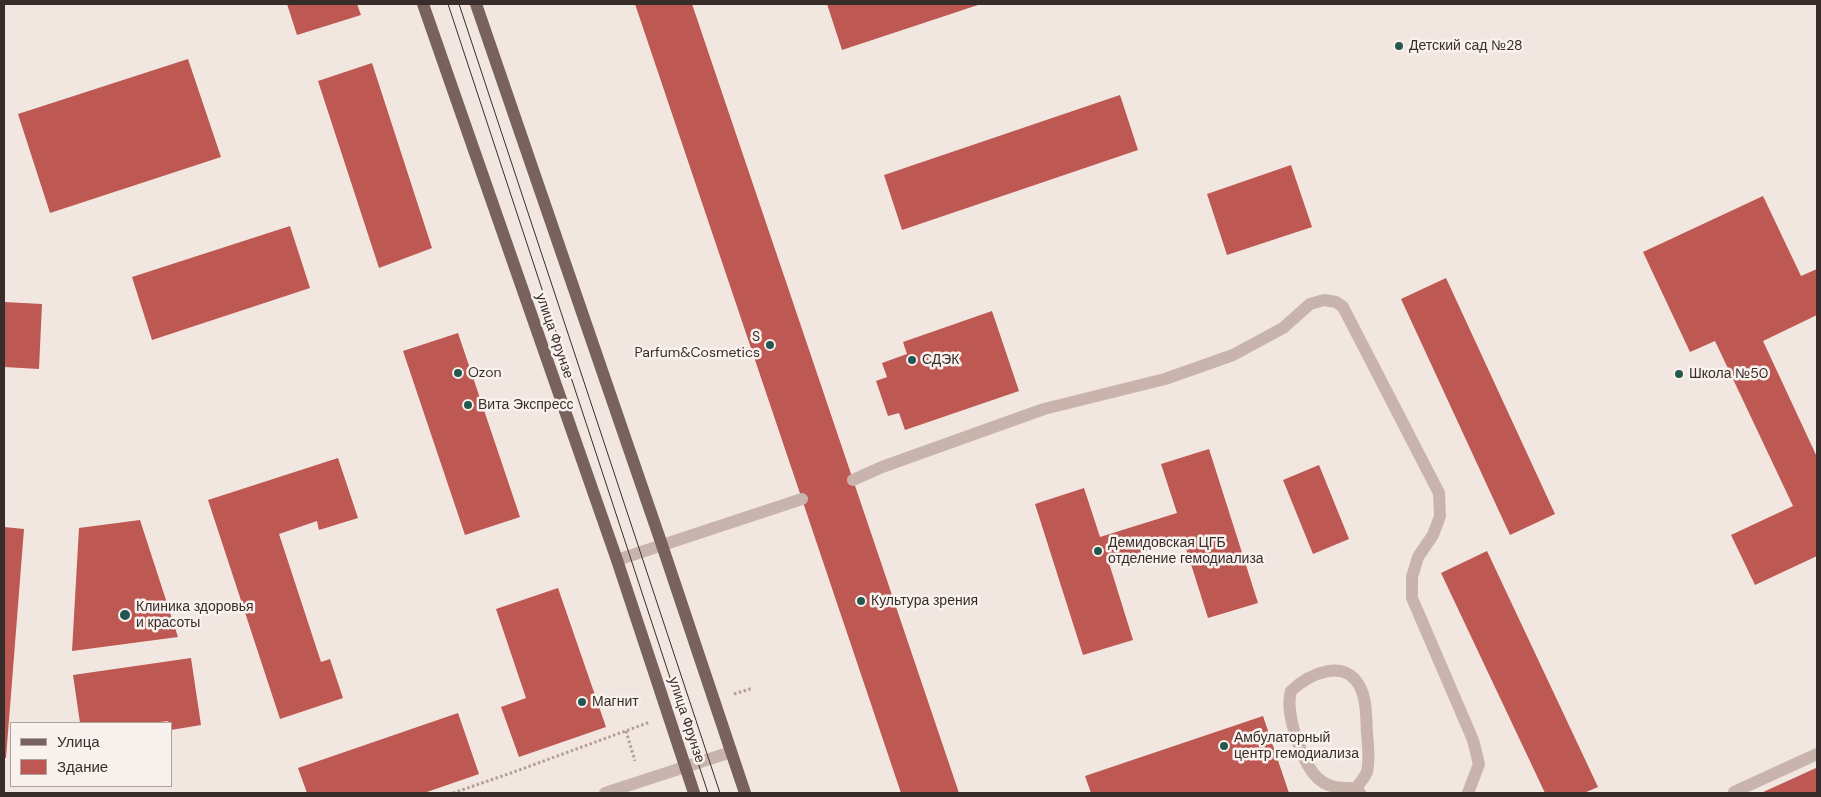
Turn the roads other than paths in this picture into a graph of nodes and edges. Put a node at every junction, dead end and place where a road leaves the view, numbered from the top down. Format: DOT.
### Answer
graph roads {
  1 [pos="423,4"];
  2 [pos="476,4"];
  3 [pos="853,480"];
  4 [pos="802,499"];
  5 [pos="662,545"];
  6 [pos="617,560"];
  7 [pos="732,752"];
  8 [pos="1817,754"];
  9 [pos="686,767"];
  10 [pos="1358,790"];
  11 [pos="1734,792"];
  12 [pos="605,793"];
  13 [pos="694,793"];
  14 [pos="745,793"];
  15 [pos="1468,793"];
  1 -- 6 [label="main road, улица Фрунзе"];
  2 -- 5 [label="main road"];
  3 -- 15 [label="street"];
  4 -- 5 [label="street"];
  5 -- 6 [label="street"];
  5 -- 7 [label="main road"];
  6 -- 9 [label="main road, улица Фрунзе"];
  7 -- 9 [label="street"];
  7 -- 14 [label="main road"];
  8 -- 11 [label="street"];
  9 -- 12 [label="street"];
  9 -- 13 [label="main road, улица Фрунзе"];
  10 -- 10 [label="street"];
}
